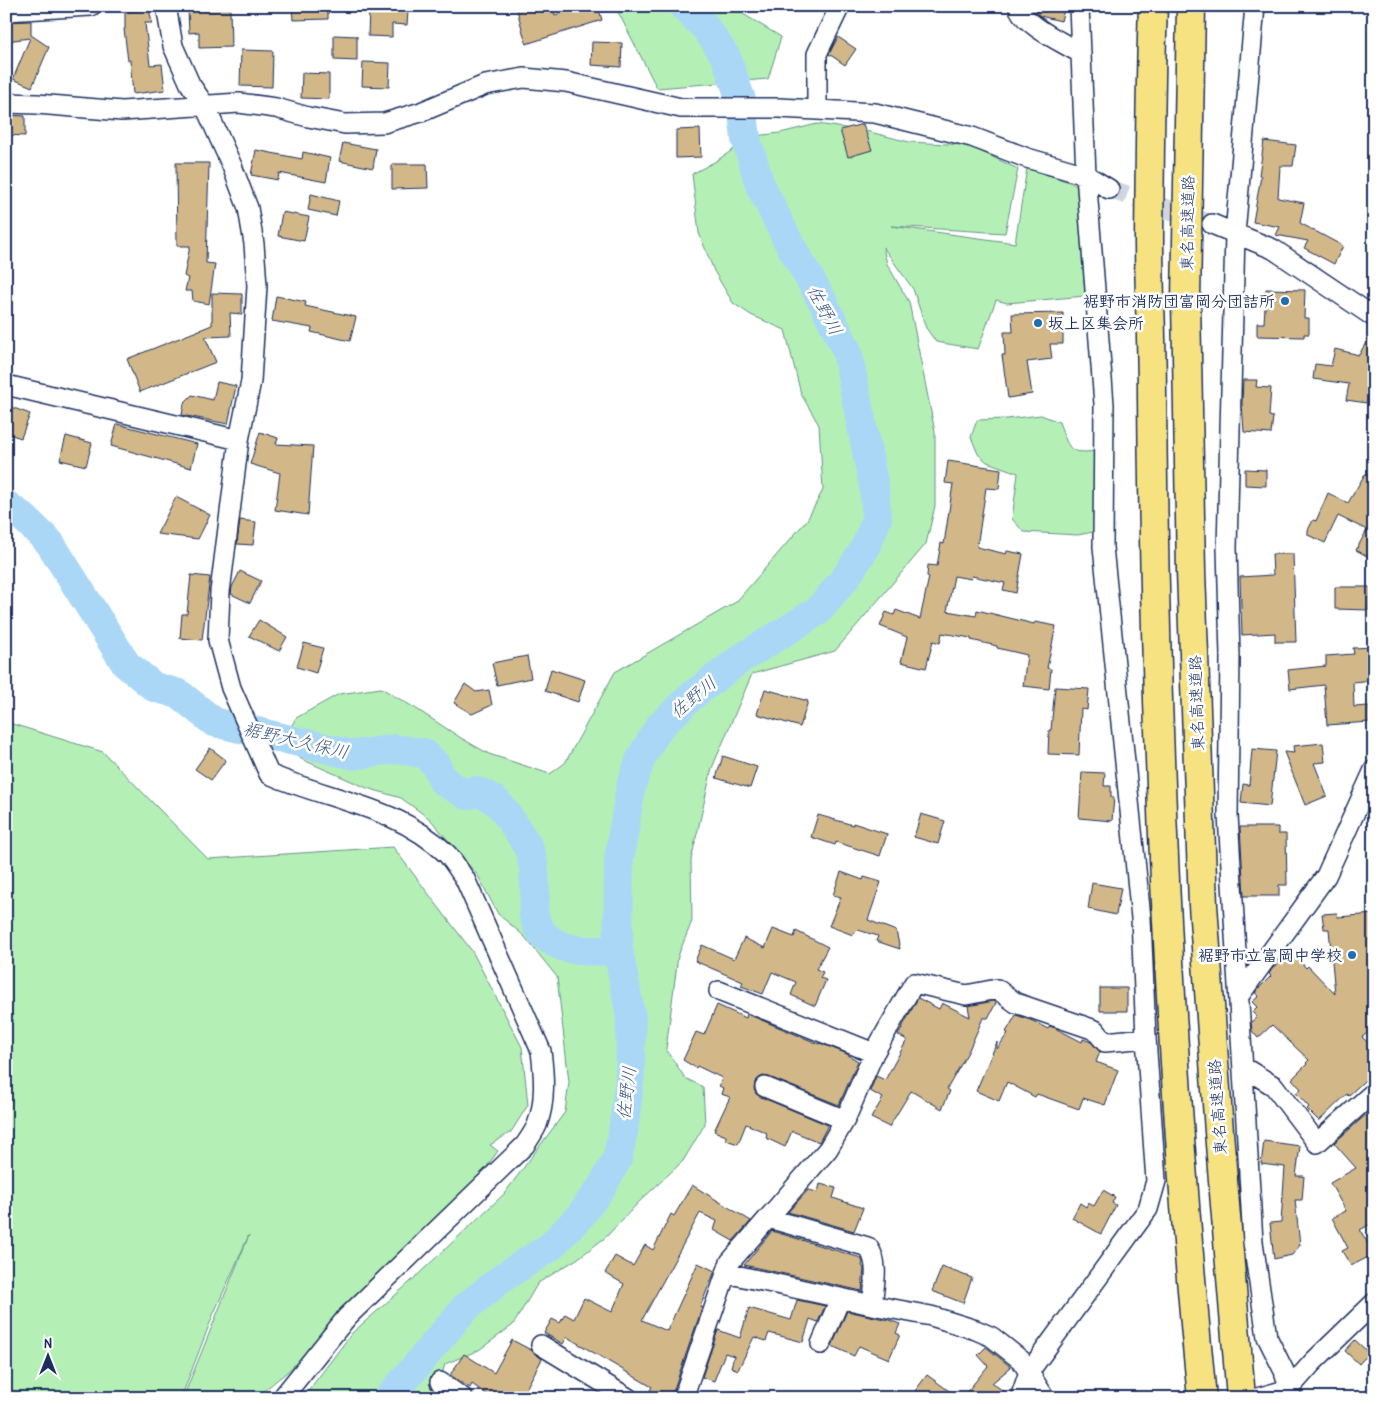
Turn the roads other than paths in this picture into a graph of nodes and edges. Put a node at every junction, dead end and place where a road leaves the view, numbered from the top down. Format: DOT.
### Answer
graph roads {
  1 [pos="91,6"];
  2 [pos="166,6"];
  3 [pos="840,6"];
  4 [pos="1018,6"];
  5 [pos="1079,6"];
  6 [pos="1153,6"];
  7 [pos="1191,6"];
  8 [pos="1255,6"];
  9 [pos="6,11"];
  10 [pos="1080,53"];
  11 [pos="6,103"];
  12 [pos="205,106"];
  13 [pos="817,109"];
  14 [pos="1086,176"];
  15 [pos="1109,189"];
  16 [pos="1212,224"];
  17 [pos="1235,234"];
  18 [pos="1374,317"];
  19 [pos="6,385"];
  20 [pos="239,440"];
  21 [pos="1374,770"];
  22 [pos="719,990"];
  23 [pos="1239,996"];
  24 [pos="1146,1038"];
  25 [pos="874,1054"];
  26 [pos="1243,1067"];
  27 [pos="765,1087"];
  28 [pos="1374,1092"];
  29 [pos="845,1120"];
  30 [pos="768,1218"];
  31 [pos="726,1274"];
  32 [pos="840,1298"];
  33 [pos="1374,1303"];
  34 [pos="872,1305"];
  35 [pos="821,1344"];
  36 [pos="541,1345"];
  37 [pos="1029,1372"];
  38 [pos="440,1382"];
  39 [pos="1291,1393"];
  40 [pos="282,1398"];
  41 [pos="463,1398"];
  42 [pos="628,1398"];
  43 [pos="683,1398"];
  44 [pos="1020,1398"];
  45 [pos="1045,1398"];
  46 [pos="1202,1398"];
  47 [pos="1241,1398"];
  48 [pos="1257,1398"];
  1 -- 9 [label="street"];
  2 -- 12 [label="street"];
  3 -- 13 [label="street"];
  4 -- 10 [label="street"];
  5 -- 10 [label="street"];
  6 -- 46 [label="highway"];
  7 -- 47 [label="highway, 東名高速道路"];
  8 -- 17 [label="street"];
  10 -- 14 [label="street"];
  11 -- 12 [label="street"];
  12 -- 13 [label="street"];
  12 -- 20 [label="street"];
  13 -- 14 [label="street"];
  14 -- 15 [label="street"];
  14 -- 24 [label="street"];
  16 -- 17 [label="street"];
  17 -- 18 [label="street"];
  17 -- 23 [label="street"];
  19 -- 20 [label="street"];
  20 -- 40 [label="street"];
  21 -- 23 [label="street"];
  22 -- 25 [label="street"];
  23 -- 26 [label="street"];
  24 -- 25 [label="street"];
  24 -- 37 [label="street"];
  25 -- 29 [label="street"];
  26 -- 28 [label="street"];
  26 -- 39 [label="street"];
  27 -- 29 [label="street"];
  29 -- 30 [label="street"];
  30 -- 31 [label="street"];
  30 -- 34 [label="street"];
  31 -- 32 [label="street"];
  31 -- 43 [label="street"];
  32 -- 34 [label="street"];
  32 -- 35 [label="street"];
  33 -- 39 [label="street"];
  34 -- 37 [label="street"];
  36 -- 42 [label="street"];
  37 -- 44 [label="street"];
  37 -- 45 [label="street"];
  38 -- 41 [label="street"];
  39 -- 48 [label="street"];
}
